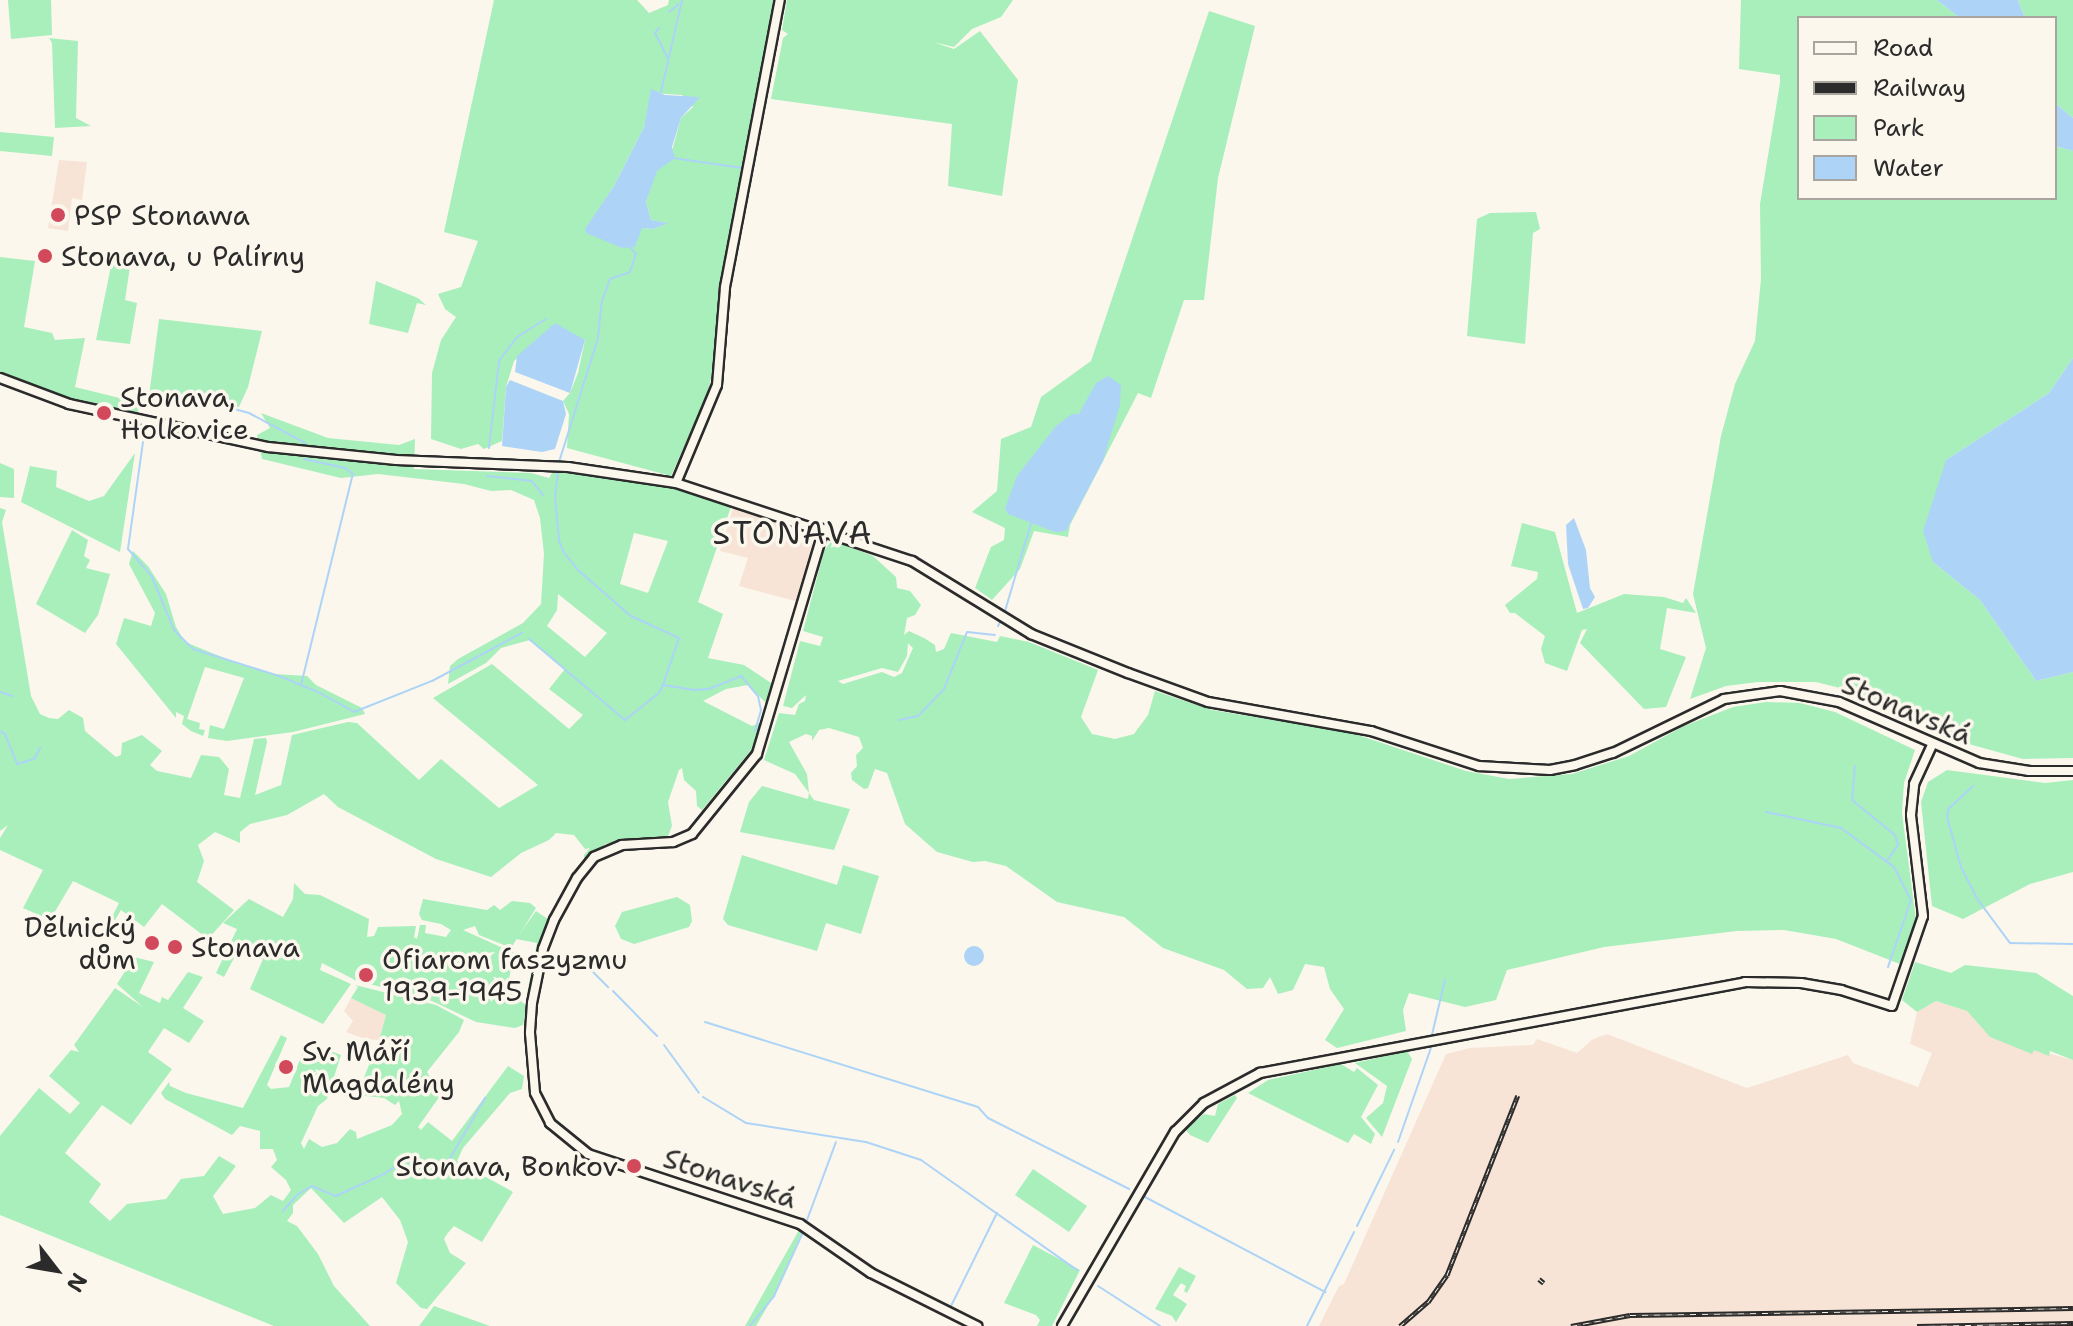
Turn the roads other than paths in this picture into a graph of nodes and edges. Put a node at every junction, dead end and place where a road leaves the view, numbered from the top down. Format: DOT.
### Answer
graph roads {
  1 [pos="780,0"];
  2 [pos="0,378"];
  3 [pos="676,483"];
  4 [pos="824,529"];
  5 [pos="1932,745"];
  6 [pos="2073,771"];
  7 [pos="977,1326"];
  8 [pos="1062,1326"];
  1 -- 3 [label="street"];
  2 -- 3 [label="street, Stonavská"];
  3 -- 4 [label="street, Stonavská"];
  4 -- 5 [label="street, Stonavská"];
  4 -- 7 [label="street, Stonavská"];
  5 -- 6 [label="street, Stonavská"];
  5 -- 8 [label="street"];
}
